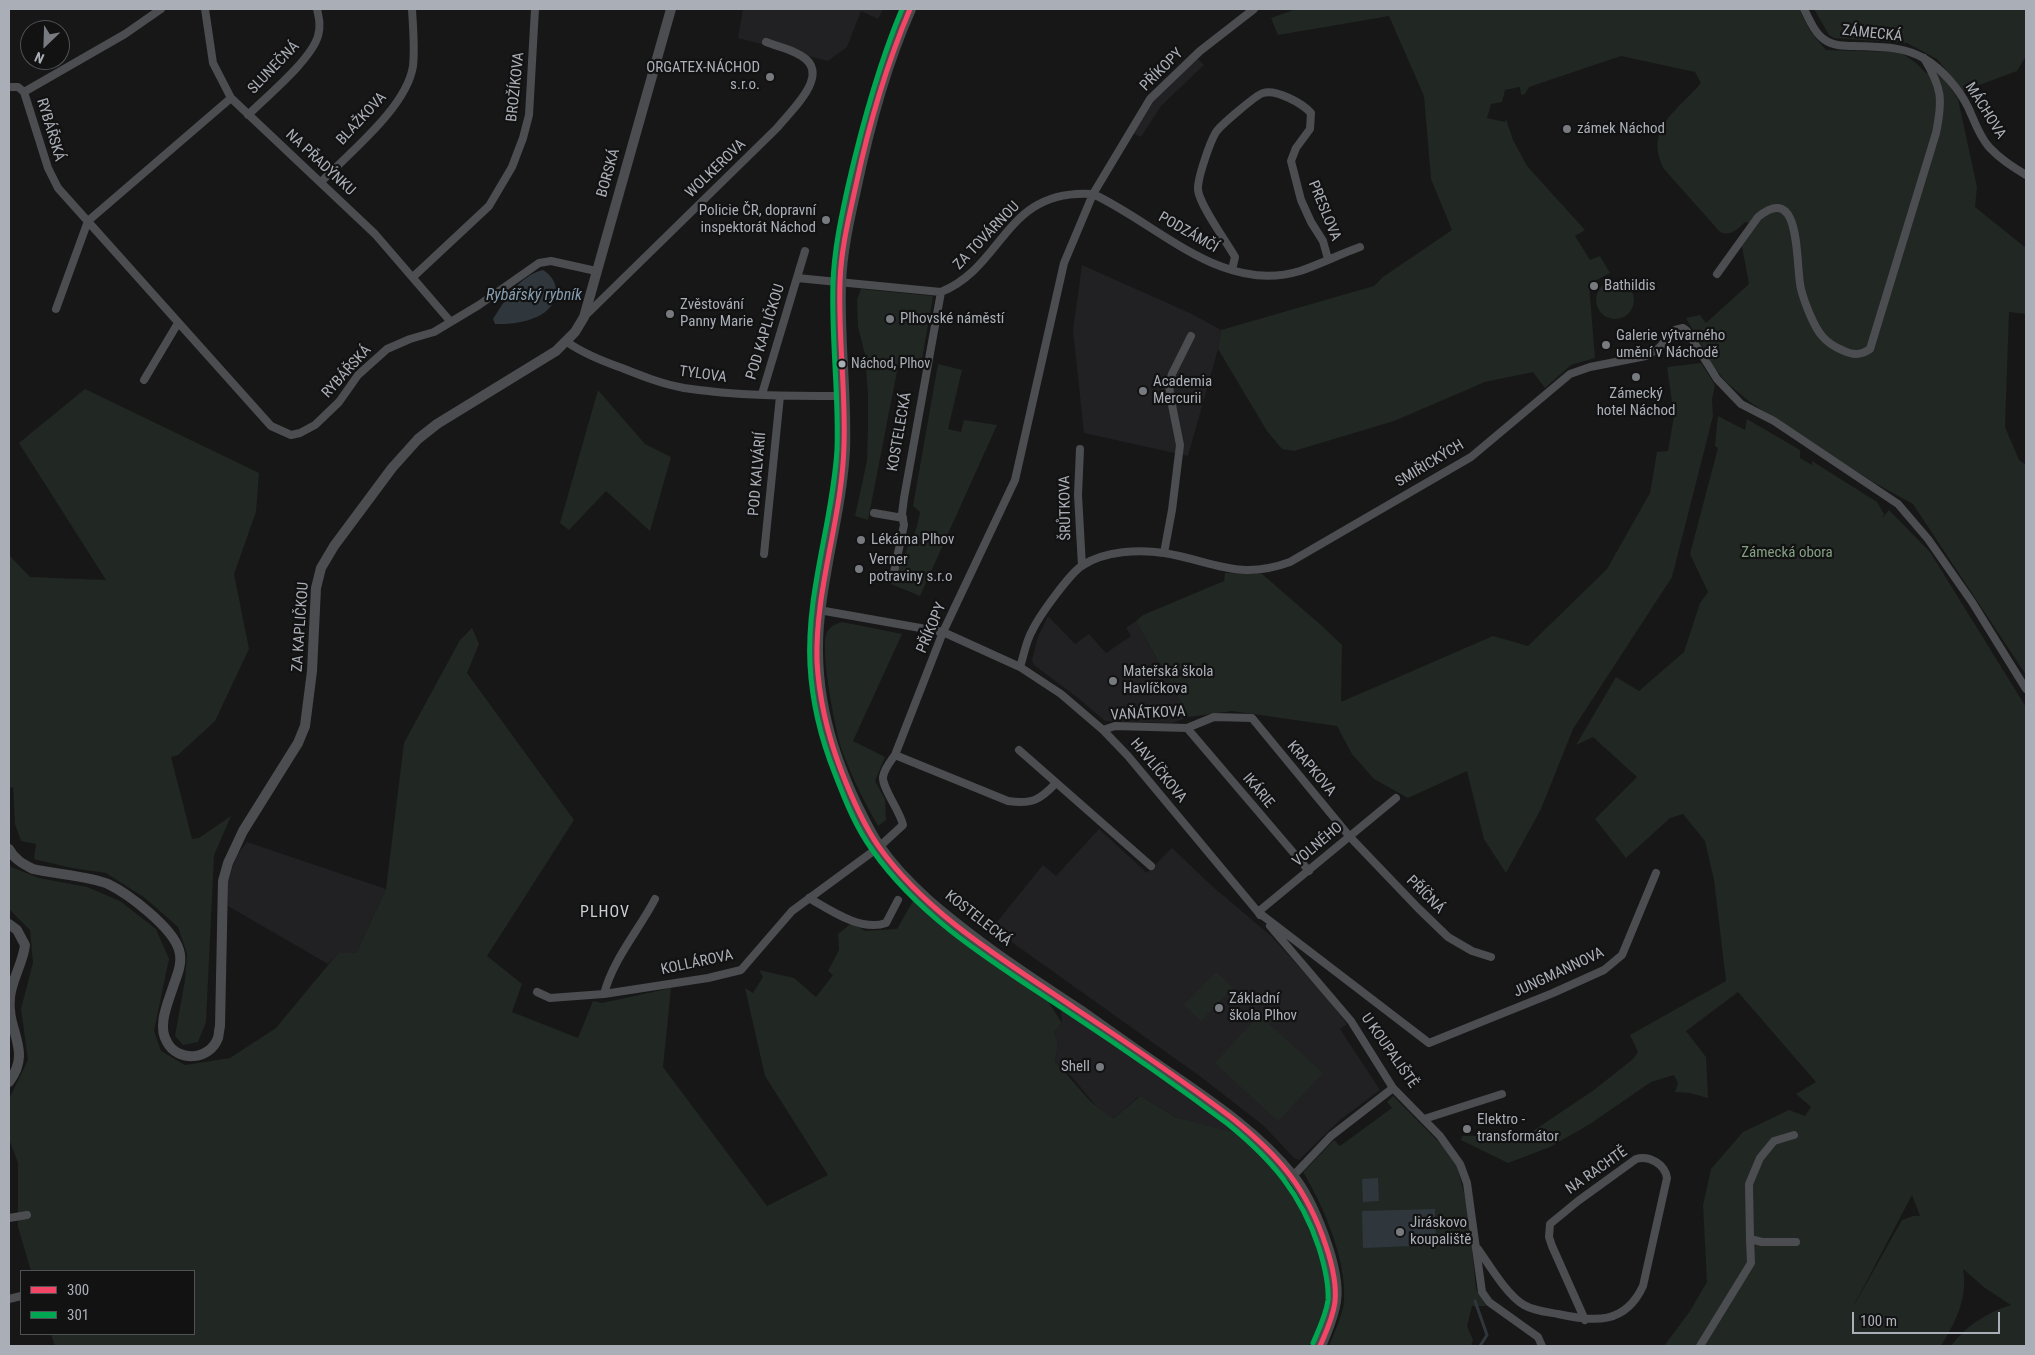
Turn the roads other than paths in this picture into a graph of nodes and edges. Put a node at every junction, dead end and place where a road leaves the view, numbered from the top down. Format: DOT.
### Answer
graph roads {
  1 [pos="161,9"];
  2 [pos="205,9"];
  3 [pos="317,9"];
  4 [pos="412,9"];
  5 [pos="535,9"];
  6 [pos="671,9"];
  7 [pos="910,9"];
  8 [pos="1254,9"];
  9 [pos="1804,9"];
  10 [pos="766,42"];
  11 [pos="1924,58"];
  12 [pos="9,87"];
  13 [pos="24,92"];
  14 [pos="231,98"];
  15 [pos="248,115"];
  16 [pos="2026,175"];
  17 [pos="321,182"];
  18 [pos="1093,194"];
  19 [pos="88,222"];
  20 [pos="1360,246"];
  21 [pos="805,251"];
  22 [pos="1328,259"];
  23 [pos="1232,270"];
  24 [pos="596,271"];
  25 [pos="1717,274"];
  26 [pos="413,277"];
  27 [pos="797,278"];
  28 [pos="840,281"];
  29 [pos="941,292"];
  30 [pos="56,309"];
  31 [pos="584,318"];
  32 [pos="450,321"];
  33 [pos="178,323"];
  34 [pos="1191,336"];
  35 [pos="567,342"];
  36 [pos="144,380"];
  37 [pos="762,394"];
  38 [pos="780,396"];
  39 [pos="844,396"];
  40 [pos="1080,449"];
  41 [pos="874,512"];
  42 [pos="903,518"];
  43 [pos="1164,553"];
  44 [pos="764,554"];
  45 [pos="1082,566"];
  46 [pos="894,572"];
  47 [pos="819,610"];
  48 [pos="944,632"];
  49 [pos="1020,667"];
  50 [pos="2026,689"];
  51 [pos="1252,718"];
  52 [pos="1187,728"];
  53 [pos="1104,730"];
  54 [pos="1019,750"];
  55 [pos="895,755"];
  56 [pos="1056,783"];
  57 [pos="1396,798"];
  58 [pos="1350,836"];
  59 [pos="879,847"];
  60 [pos="9,849"];
  61 [pos="1151,866"];
  62 [pos="1308,871"];
  63 [pos="1656,873"];
  64 [pos="809,898"];
  65 [pos="655,899"];
  66 [pos="898,900"];
  67 [pos="1258,912"];
  68 [pos="9,924"];
  69 [pos="1491,957"];
  70 [pos="537,992"];
  71 [pos="604,994"];
  72 [pos="1423,1040"];
  73 [pos="9,1082"];
  74 [pos="1393,1088"];
  75 [pos="1502,1094"];
  76 [pos="1424,1119"];
  77 [pos="1794,1135"];
  78 [pos="1293,1176"];
  79 [pos="27,1215"];
  80 [pos="9,1218"];
  81 [pos="1750,1239"];
  82 [pos="1796,1242"];
  83 [pos="1476,1248"];
  84 [pos="1585,1320"];
  85 [pos="1320,1346"];
  86 [pos="1542,1346"];
  87 [pos="1700,1346"];
  1 -- 13 [label="street"];
  2 -- 14 [label="street, NA PŘADÝNKU"];
  3 -- 15 [label="street, SLUNEČNÁ"];
  4 -- 17 [label="street, BLAŽKOVA"];
  5 -- 26 [label="street, BROŽÍKOVA"];
  6 -- 24 [label="street, BORSKÁ"];
  7 -- 28 [label="main road"];
  8 -- 18 [label="street, PŘÍKOPY"];
  9 -- 11 [label="street, ZÁMECKÁ"];
  10 -- 31 [label="street, WOLKEROVA"];
  11 -- 16 [label="street, MÁCHOVA"];
  11 -- 25 [label="street"];
  12 -- 13 [label="street"];
  13 -- 19 [label="street, RYBÁŘSKÁ"];
  14 -- 15 [label="street, NA PŘADÝNKU"];
  14 -- 19 [label="street"];
  15 -- 17 [label="street, NA PŘADÝNKU"];
  17 -- 26 [label="street, NA PŘADÝNKU"];
  18 -- 23 [label="street, PODZÁMČÍ"];
  18 -- 29 [label="street, ZA TOVÁRNOU"];
  18 -- 48 [label="street, PŘÍKOPY"];
  19 -- 30 [label="street"];
  19 -- 33 [label="street, RYBÁŘSKÁ"];
  20 -- 22 [label="street, PODZÁMČÍ"];
  21 -- 27 [label="street, POD KAPLIČKOU"];
  22 -- 23 [label="street, PODZÁMČÍ"];
  22 -- 23 [label="street, PRESLOVA"];
  24 -- 31 [label="street, BORSKÁ"];
  24 -- 32 [label="street, RYBÁŘSKÁ"];
  26 -- 32 [label="street, NA PŘADÝNKU"];
  27 -- 28 [label="street, POD KAPLIČKOU"];
  27 -- 37 [label="street, POD KAPLIČKOU"];
  28 -- 29 [label="street"];
  28 -- 39 [label="main road"];
  29 -- 42 [label="street, KOSTELECKÁ"];
  31 -- 35 [label="street, BORSKÁ"];
  32 -- 33 [label="street, RYBÁŘSKÁ"];
  33 -- 36 [label="street"];
  34 -- 43 [label="street"];
  35 -- 37 [label="street, TYLOVA"];
  35 -- 60 [label="street, ZA KAPLIČKOU"];
  37 -- 38 [label="street, TYLOVA"];
  38 -- 39 [label="street, TYLOVA"];
  38 -- 44 [label="street, POD KALVÁRIÍ"];
  39 -- 47 [label="main road, KOSTELECKÁ"];
  40 -- 45 [label="street, ŠRŮTKOVA"];
  41 -- 42 [label="street"];
  42 -- 46 [label="street, KOSTELECKÁ"];
  43 -- 45 [label="street, SMIŘICKÝCH"];
  43 -- 50 [label="street, SMIŘICKÝCH"];
  45 -- 49 [label="street, SMIŘICKÝCH"];
  47 -- 48 [label="street, HAVLÍČKOVA"];
  47 -- 59 [label="main road, KOSTELECKÁ"];
  48 -- 49 [label="street, HAVLÍČKOVA"];
  48 -- 55 [label="street, PŘÍKOPY"];
  49 -- 53 [label="street, HAVLÍČKOVA"];
  51 -- 52 [label="street, VAŇÁTKOVA"];
  51 -- 58 [label="street, KRAPKOVA"];
  52 -- 53 [label="street, VAŇÁTKOVA"];
  52 -- 62 [label="street, IKÁRIE"];
  53 -- 67 [label="street, HAVLÍČKOVA"];
  54 -- 56 [label="street"];
  55 -- 56 [label="street"];
  55 -- 59 [label="street, PŘÍKOPY"];
  56 -- 61 [label="street"];
  57 -- 58 [label="street, VOLNÉHO"];
  58 -- 62 [label="street, VOLNÉHO"];
  58 -- 69 [label="street, PŘÍČNÁ"];
  59 -- 64 [label="street, KOLLÁROVA"];
  59 -- 78 [label="main road, KOSTELECKÁ"];
  62 -- 67 [label="street, VOLNÉHO"];
  63 -- 72 [label="street, JUNGMANNOVA"];
  64 -- 66 [label="street"];
  64 -- 71 [label="street, KOLLÁROVA"];
  65 -- 71 [label="street"];
  67 -- 72 [label="street, HAVLÍČKOVA"];
  67 -- 74 [label="street, U KOUPALIŠTĚ"];
  68 -- 73 [label="street"];
  70 -- 71 [label="street, KOLLÁROVA"];
  74 -- 76 [label="street, U KOUPALIŠTĚ"];
  74 -- 78 [label="street"];
  75 -- 76 [label="street"];
  76 -- 83 [label="street, U KOUPALIŠTĚ"];
  77 -- 81 [label="street"];
  78 -- 85 [label="main road, KOSTELECKÁ"];
  79 -- 80 [label="street"];
  81 -- 82 [label="street"];
  81 -- 87 [label="street"];
  83 -- 84 [label="street, NA RACHTĚ"];
  83 -- 86 [label="street, U KOUPALIŠTĚ"];
  84 -- 84 [label="street, NA RACHTĚ"];
}
